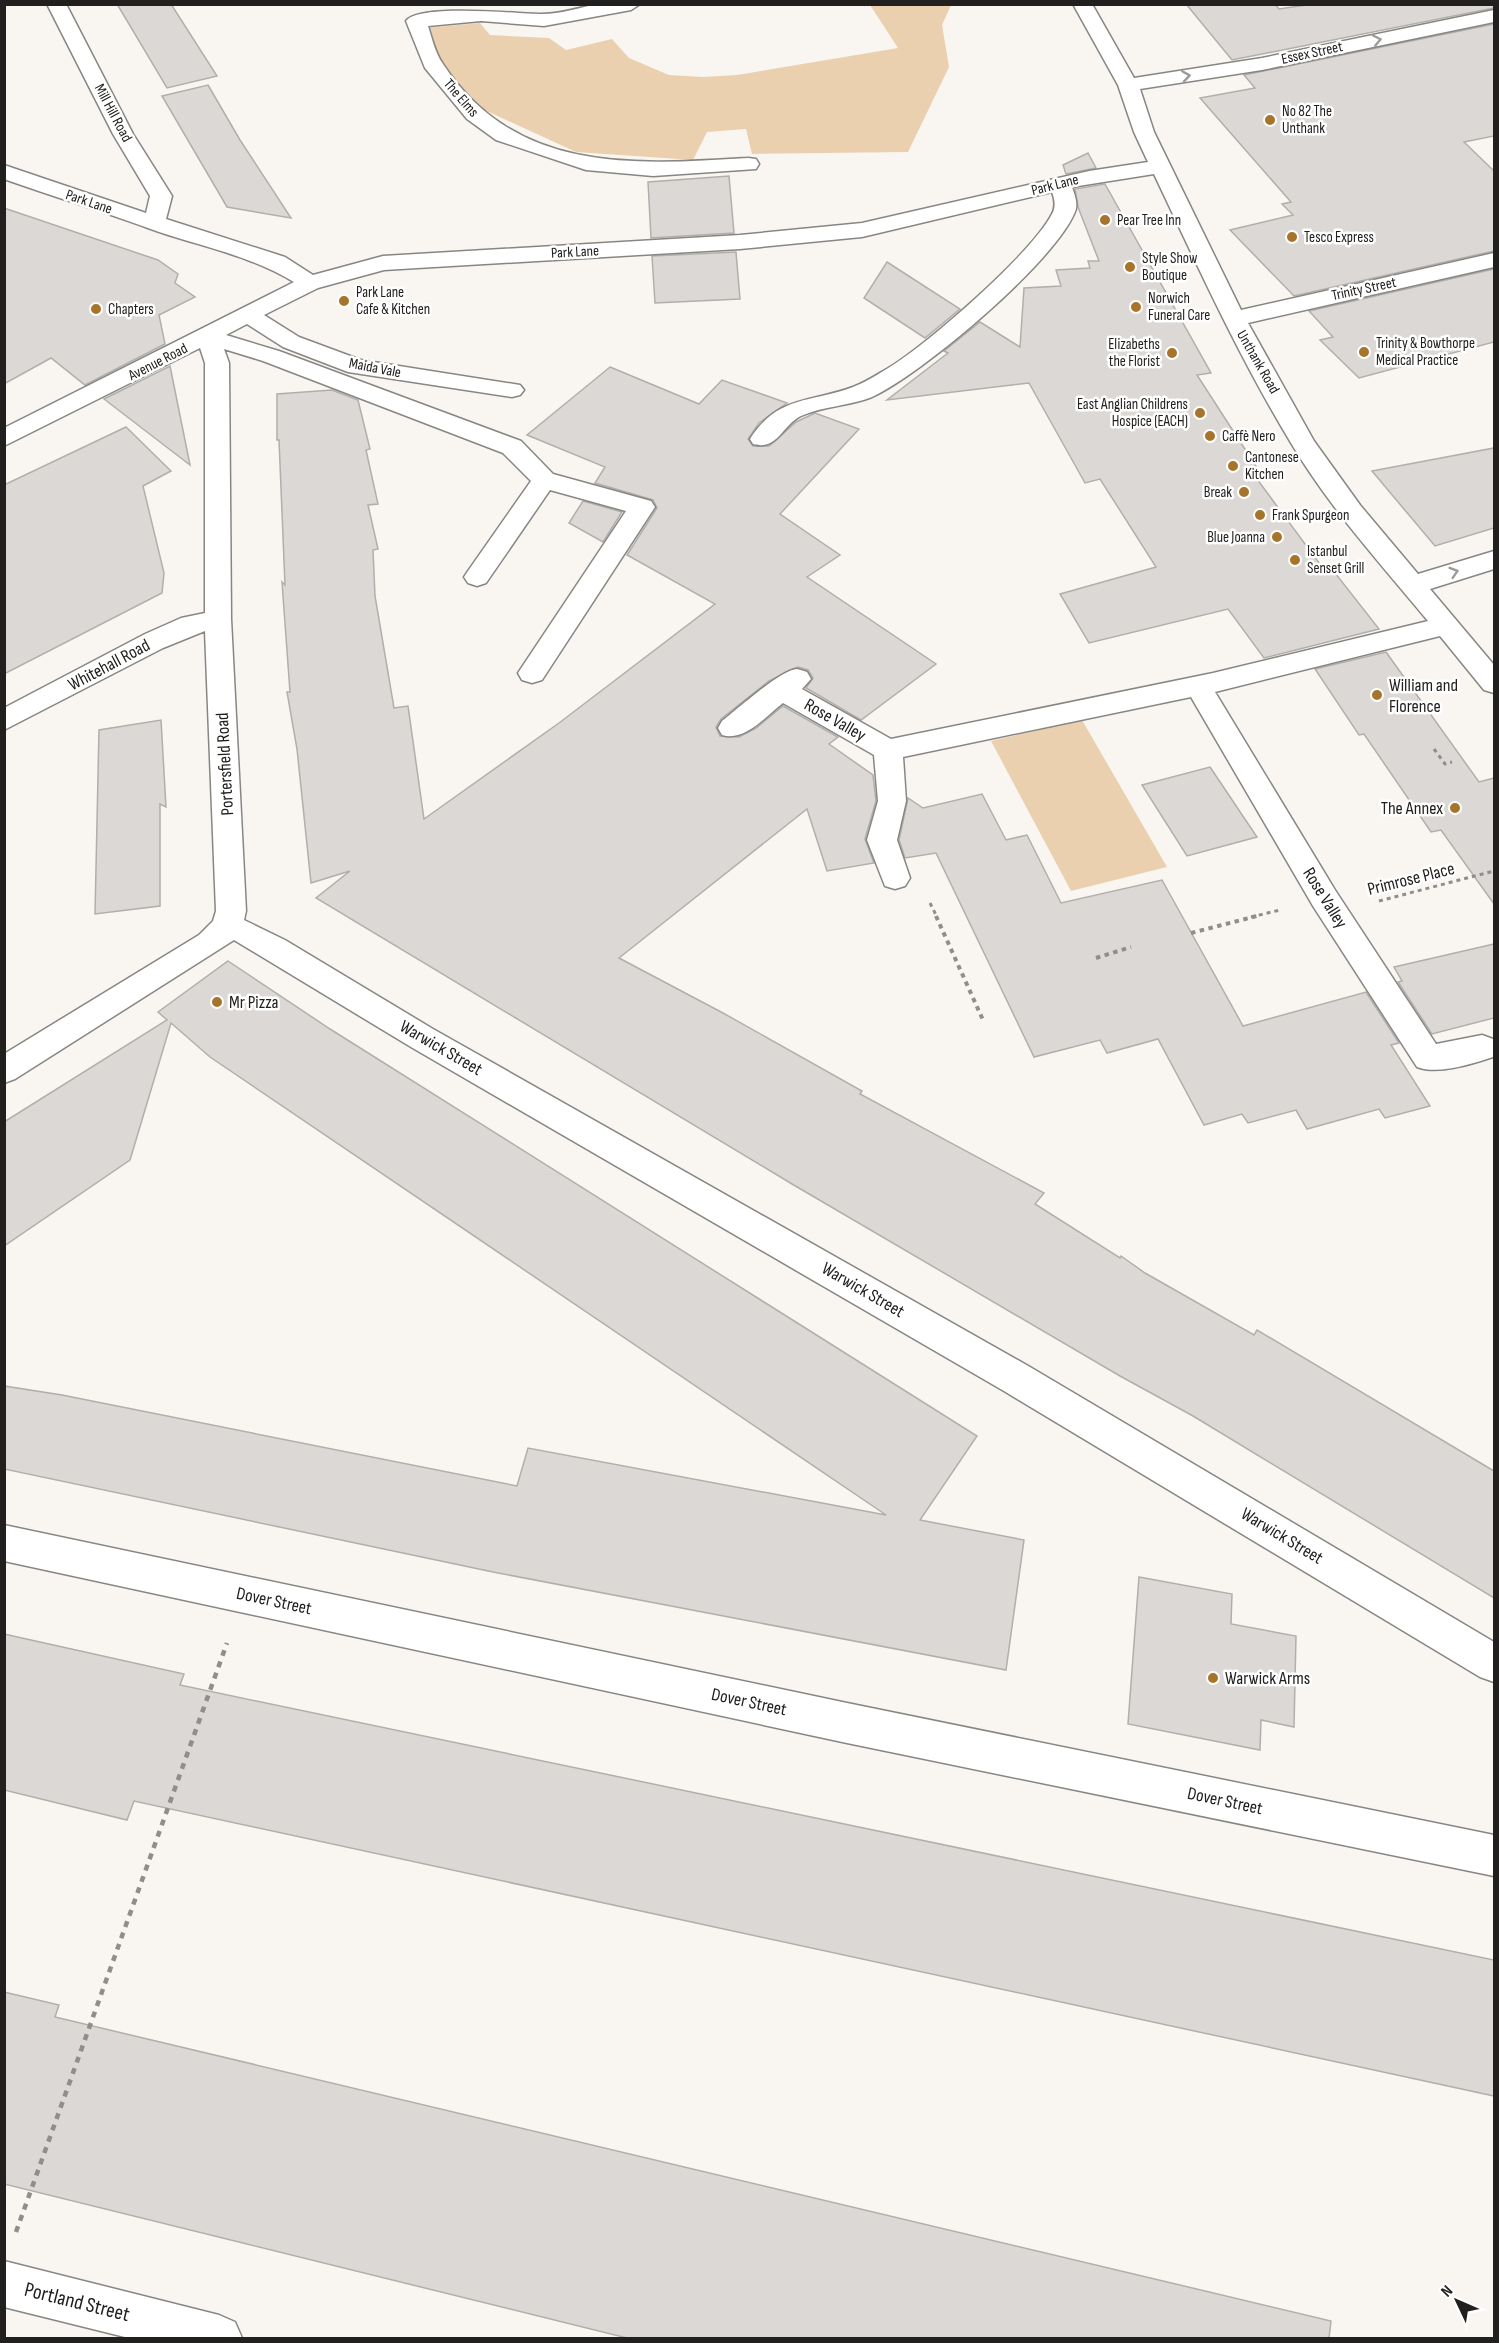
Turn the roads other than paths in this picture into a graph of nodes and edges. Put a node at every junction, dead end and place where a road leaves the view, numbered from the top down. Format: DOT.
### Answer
graph roads {
  1 [pos="56,4"];
  2 [pos="631,4"];
  3 [pos="1082,4"];
  4 [pos="1494,16"];
  5 [pos="1128,85"];
  6 [pos="724,142"];
  7 [pos="1161,167"];
  8 [pos="4,171"];
  9 [pos="1061,185"];
  10 [pos="154,223"];
  11 [pos="1494,260"];
  12 [pos="310,283"];
  13 [pos="248,315"];
  14 [pos="1234,319"];
  15 [pos="208,337"];
  16 [pos="512,390"];
  17 [pos="9,430"];
  18 [pos="762,439"];
  19 [pos="544,480"];
  20 [pos="1494,560"];
  21 [pos="477,577"];
  22 [pos="1413,585"];
  23 [pos="218,619"];
  24 [pos="1448,625"];
  25 [pos="532,674"];
  26 [pos="1494,683"];
  27 [pos="1198,686"];
  28 [pos="4,720"];
  29 [pos="732,728"];
  30 [pos="889,763"];
  31 [pos="896,878"];
  32 [pos="226,926"];
  33 [pos="1482,1048"];
  34 [pos="4,1070"];
  35 [pos="4,1543"];
  36 [pos="1494,1663"];
  37 [pos="1494,1856"];
  38 [pos="8,2262"];
  39 [pos="219,2338"];
  1 -- 10 [label="street, Mill Hill Road"];
  2 -- 6 [label="street, The Elms"];
  3 -- 5 [label="street, Unthank Road"];
  5 -- 4 [label="street, Essex Street, one-way"];
  5 -- 7 [label="street, Unthank Road"];
  7 -- 9 [label="street, Park Lane"];
  7 -- 14 [label="street, Unthank Road"];
  8 -- 10 [label="street, Park Lane"];
  9 -- 12 [label="street, Park Lane"];
  9 -- 18 [label="street"];
  10 -- 12 [label="street, Park Lane"];
  11 -- 14 [label="street, Trinity Street"];
  12 -- 13 [label="street, Avenue Road"];
  13 -- 15 [label="street, Avenue Road"];
  13 -- 16 [label="street, Maida Vale"];
  14 -- 22 [label="street, Unthank Road"];
  15 -- 17 [label="street, Avenue Road"];
  15 -- 19 [label="street"];
  15 -- 23 [label="street, Portersfield Road"];
  19 -- 21 [label="street"];
  19 -- 25 [label="street"];
  22 -- 20 [label="street, one-way"];
  22 -- 24 [label="street, Unthank Road"];
  23 -- 28 [label="street, Whitehall Road"];
  23 -- 32 [label="street, Portersfield Road"];
  24 -- 26 [label="street, Unthank Road"];
  24 -- 27 [label="street"];
  27 -- 30 [label="street"];
  27 -- 33 [label="street, Rose Valley"];
  29 -- 30 [label="street, Rose Valley"];
  30 -- 31 [label="street"];
  32 -- 34 [label="street"];
  32 -- 36 [label="street, Warwick Street"];
  35 -- 37 [label="street, Dover Street"];
  38 -- 39 [label="street, Portland Street"];
}
